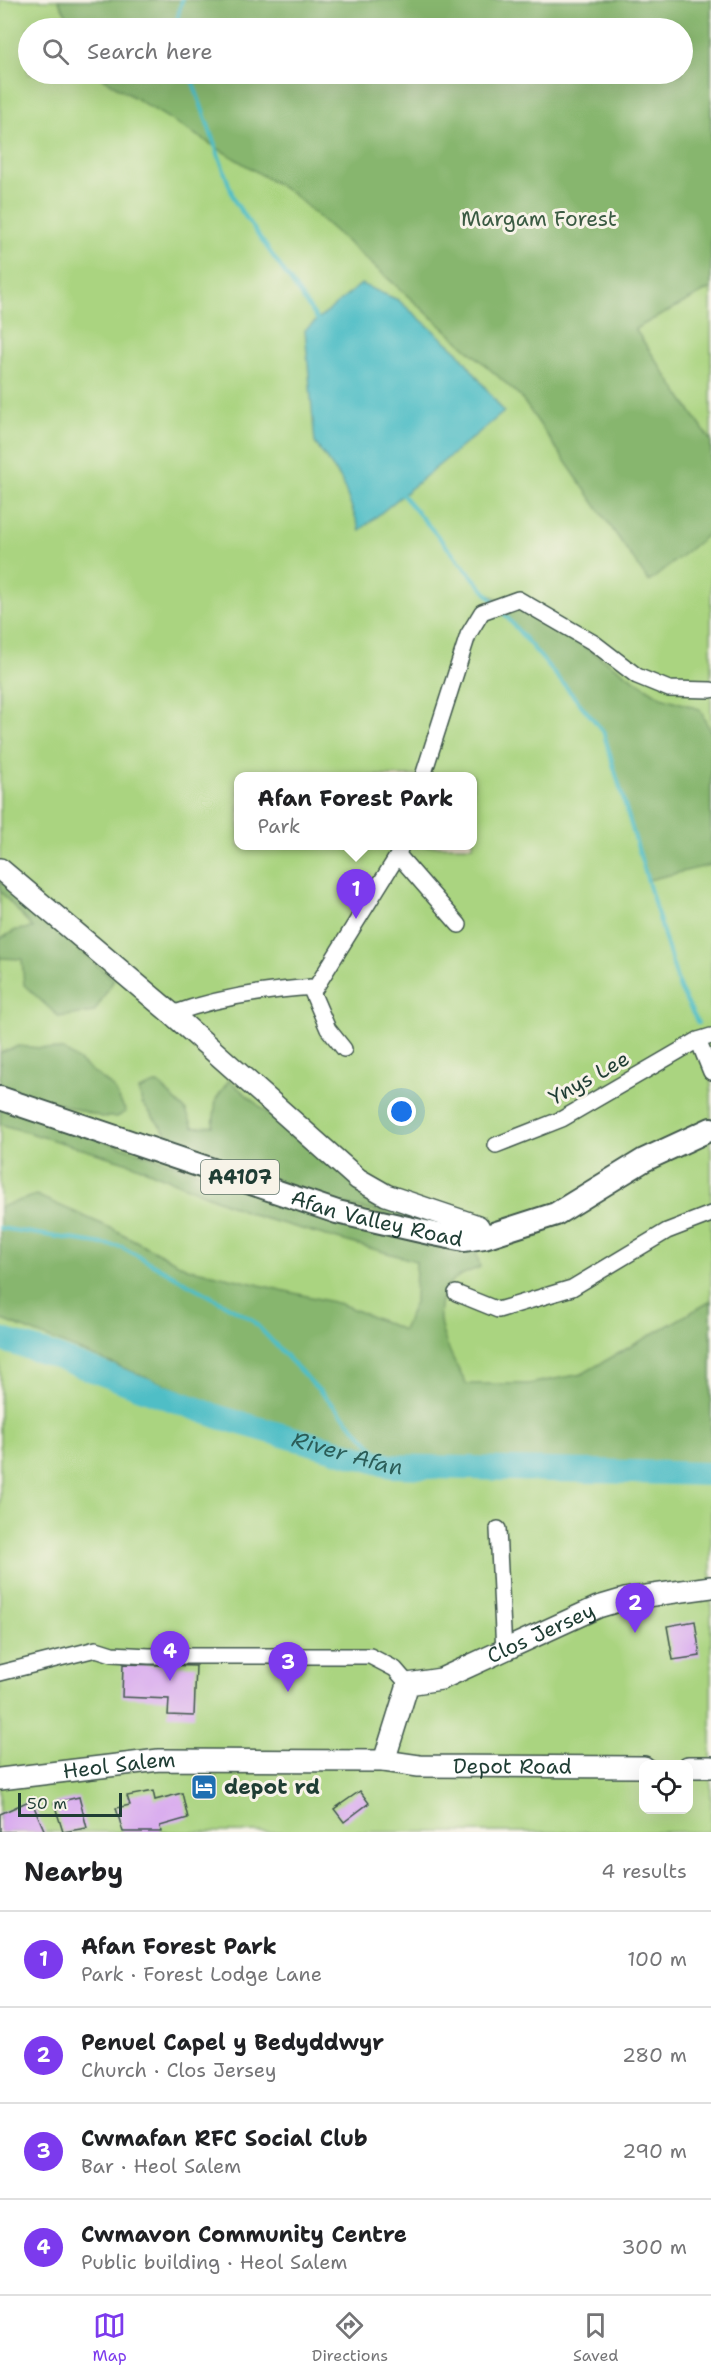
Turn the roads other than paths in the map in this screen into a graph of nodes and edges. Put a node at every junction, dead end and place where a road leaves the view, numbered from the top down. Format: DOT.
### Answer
graph roads {
  1 [pos="711,690"];
  2 [pos="425,772"];
  3 [pos="400,850"];
  4 [pos="0,869"];
  5 [pos="459,925"];
  6 [pos="310,987"];
  7 [pos="172,1014"];
  8 [pos="705,1038"];
  9 [pos="344,1049"];
  10 [pos="711,1072"];
  11 [pos="0,1098"];
  12 [pos="711,1129"];
  13 [pos="496,1145"];
  14 [pos="711,1214"];
  15 [pos="484,1237"];
  16 [pos="456,1293"];
  17 [pos="498,1529"];
  18 [pos="711,1587"];
  19 [pos="504,1652"];
  20 [pos="0,1673"];
  21 [pos="408,1684"];
  22 [pos="384,1761"];
  23 [pos="639,1767"];
  24 [pos="693,1767"];
  25 [pos="711,1767"];
  26 [pos="0,1779"];
  1 -- 2 [label="street"];
  3 -- 5 [label="street"];
  3 -- 6 [label="street"];
  4 -- 7 [label="main road"];
  6 -- 7 [label="street"];
  6 -- 9 [label="street"];
  7 -- 15 [label="main road"];
  8 -- 10 [label="street, Ynys Lee"];
  8 -- 13 [label="street, Ynys Lee"];
  11 -- 15 [label="main road, Afan Valley Road / A4107"];
  12 -- 15 [label="main road, A4107"];
  14 -- 16 [label="street"];
  17 -- 19 [label="street"];
  18 -- 19 [label="main road, Clos Jersey"];
  19 -- 21 [label="main road, Clos Jersey"];
  20 -- 21 [label="street"];
  21 -- 22 [label="main road"];
  22 -- 23 [label="main road, Depot Road"];
  22 -- 26 [label="main road, Heol Salem"];
  24 -- 25 [label="main road"];
}
